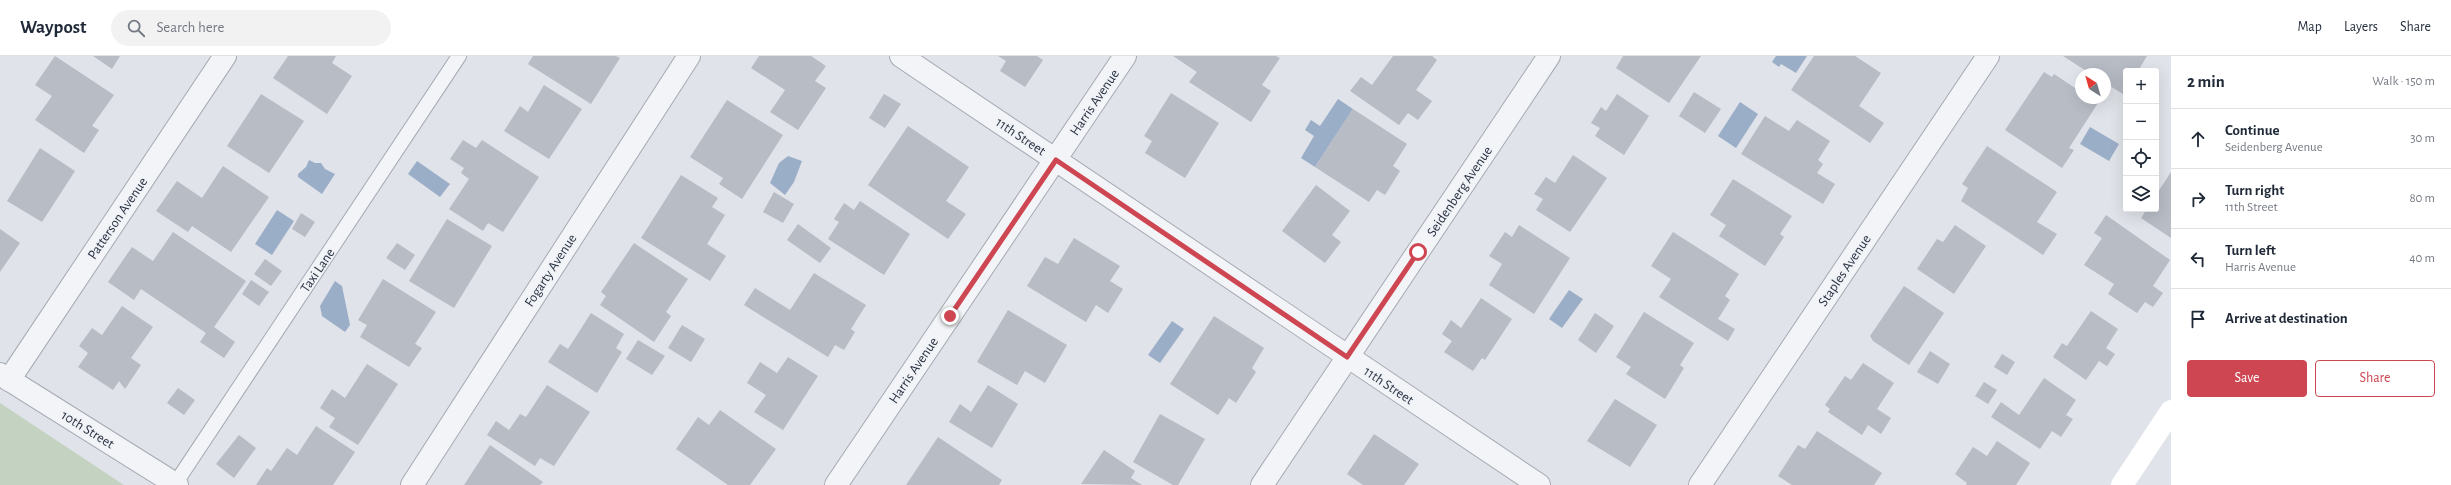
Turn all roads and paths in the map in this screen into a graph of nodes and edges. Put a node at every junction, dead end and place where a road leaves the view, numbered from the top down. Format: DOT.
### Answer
graph roads {
  1 [pos="224,56"];
  2 [pos="459,56"];
  3 [pos="689,56"];
  4 [pos="901,56"];
  5 [pos="1125,56"];
  6 [pos="1549,56"];
  7 [pos="1988,56"];
  8 [pos="1056,160"];
  9 [pos="1347,357"];
  10 [pos="4,377"];
  11 [pos="2171,411"];
  12 [pos="176,484"];
  13 [pos="412,485"];
  14 [pos="836,485"];
  15 [pos="1262,485"];
  16 [pos="1539,485"];
  17 [pos="1700,485"];
  18 [pos="2122,485"];
  1 -- 10 [label="street, Patterson Avenue"];
  2 -- 12 [label="lane, Taxi Lane"];
  3 -- 13 [label="street, Fogarty Avenue"];
  4 -- 8 [label="street, 11th Street"];
  5 -- 8 [label="street, Harris Avenue"];
  6 -- 9 [label="street, Seidenberg Avenue"];
  7 -- 17 [label="street, Staples Avenue"];
  8 -- 9 [label="street, 11th Street"];
  8 -- 14 [label="street, Harris Avenue"];
  9 -- 15 [label="street, Seidenberg Avenue"];
  9 -- 16 [label="street, 11th Street"];
  10 -- 12 [label="street, 10th Street"];
  11 -- 18 [label="main road"];
}
